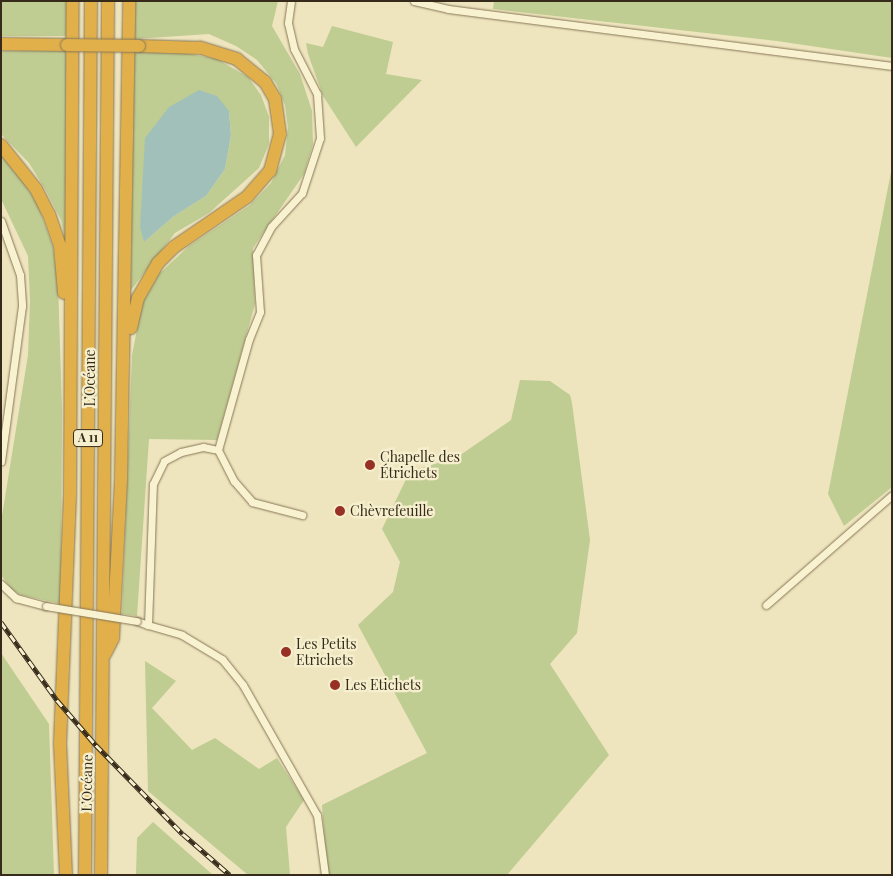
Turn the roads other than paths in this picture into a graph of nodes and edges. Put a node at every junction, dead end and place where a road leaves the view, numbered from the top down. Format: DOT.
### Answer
graph roads {
  1 [pos="73,1"];
  2 [pos="91,1"];
  3 [pos="108,1"];
  4 [pos="129,1"];
  5 [pos="290,1"];
  6 [pos="414,1"];
  7 [pos="1,44"];
  8 [pos="892,66"];
  9 [pos="1,145"];
  10 [pos="1,221"];
  11 [pos="125,344"];
  12 [pos="72,397"];
  13 [pos="218,450"];
  14 [pos="1,462"];
  15 [pos="892,495"];
  16 [pos="302,515"];
  17 [pos="1,584"];
  18 [pos="766,605"];
  19 [pos="148,625"];
  20 [pos="103,660"];
  21 [pos="66,875"];
  22 [pos="84,875"];
  23 [pos="101,875"];
  24 [pos="325,875"];
  1 -- 12 [label="highway"];
  2 -- 22 [label="highway, L’Océane / A 11"];
  3 -- 20 [label="highway, L’Océane / A 11"];
  4 -- 11 [label="highway"];
  5 -- 13 [label="street"];
  6 -- 8 [label="street"];
  7 -- 11 [label="highway, bridge"];
  9 -- 12 [label="highway"];
  10 -- 14 [label="street"];
  11 -- 20 [label="highway"];
  12 -- 21 [label="highway"];
  13 -- 16 [label="street"];
  13 -- 19 [label="street"];
  15 -- 18 [label="street"];
  17 -- 19 [label="street, bridge"];
  19 -- 24 [label="street"];
  20 -- 23 [label="highway, L’Océane / A 11"];
}
